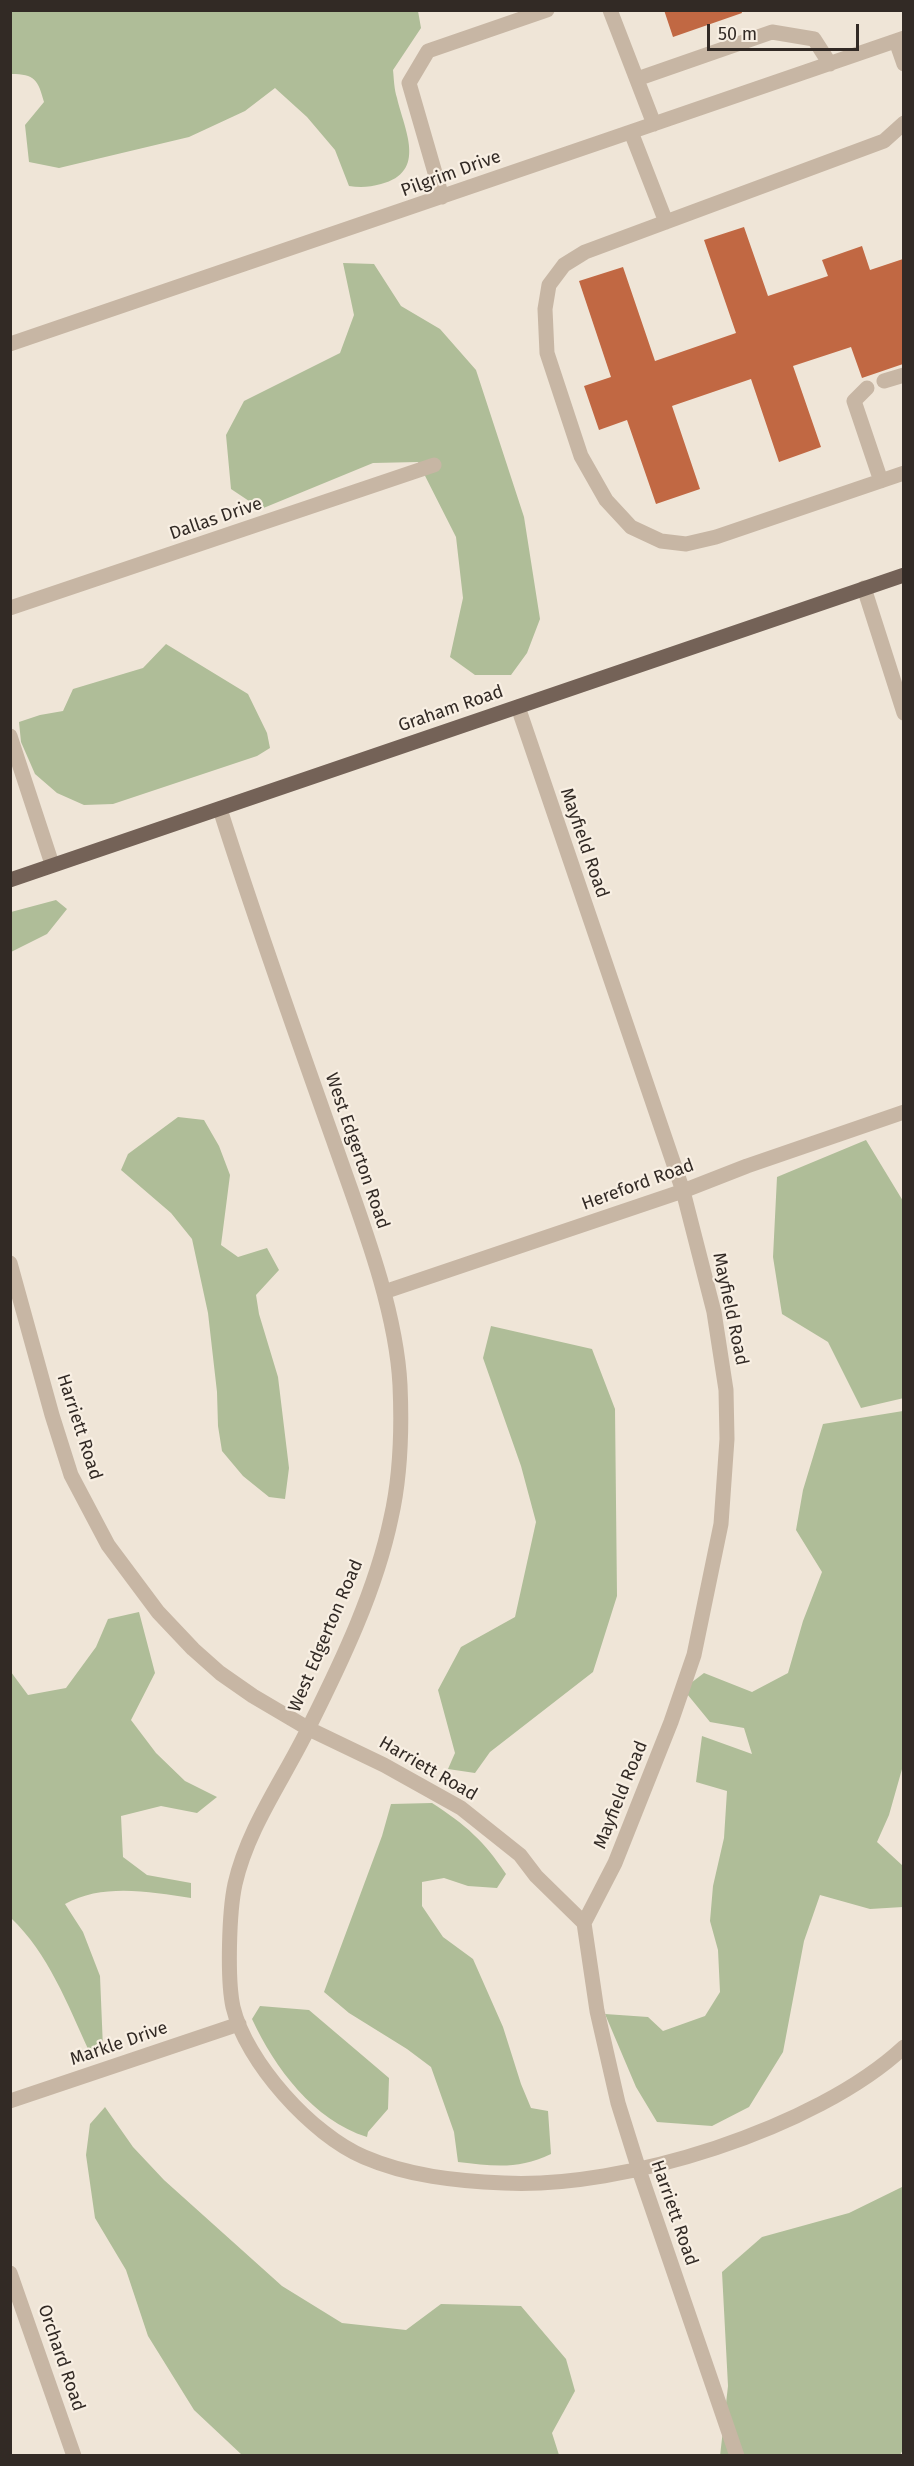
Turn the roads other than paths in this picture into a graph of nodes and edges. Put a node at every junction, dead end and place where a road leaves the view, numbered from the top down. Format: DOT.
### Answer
graph roads {
  1 [pos="547,10"];
  2 [pos="610,10"];
  3 [pos="900,40"];
  4 [pos="830,64"];
  5 [pos="903,64"];
  6 [pos="637,79"];
  7 [pos="903,123"];
  8 [pos="654,124"];
  9 [pos="632,132"];
  10 [pos="442,197"];
  11 [pos="666,222"];
  12 [pos="10,344"];
  13 [pos="903,375"];
  14 [pos="884,381"];
  15 [pos="867,388"];
  16 [pos="434,465"];
  17 [pos="903,473"];
  18 [pos="880,481"];
  19 [pos="903,575"];
  20 [pos="864,588"];
  21 [pos="10,608"];
  22 [pos="518,706"];
  23 [pos="903,713"];
  24 [pos="10,736"];
  25 [pos="220,810"];
  26 [pos="52,864"];
  27 [pos="10,879"];
  28 [pos="903,1112"];
  29 [pos="683,1191"];
  30 [pos="10,1263"];
  31 [pos="384,1292"];
  32 [pos="309,1729"];
  33 [pos="584,1923"];
  34 [pos="239,2024"];
  35 [pos="903,2047"];
  36 [pos="10,2101"];
  37 [pos="639,2170"];
  38 [pos="10,2273"];
  39 [pos="74,2456"];
  40 [pos="737,2456"];
  1 -- 10 [label="street"];
  2 -- 6 [label="street"];
  3 -- 4 [label="street, Pilgrim Drive"];
  3 -- 5 [label="street"];
  4 -- 6 [label="street"];
  4 -- 8 [label="street, Pilgrim Drive"];
  6 -- 8 [label="street"];
  7 -- 11 [label="street"];
  8 -- 9 [label="street, Pilgrim Drive"];
  9 -- 10 [label="street, Pilgrim Drive"];
  9 -- 11 [label="street"];
  10 -- 12 [label="street, Pilgrim Drive"];
  11 -- 18 [label="street"];
  13 -- 14 [label="street"];
  15 -- 18 [label="street"];
  16 -- 21 [label="street, Dallas Drive"];
  17 -- 18 [label="street"];
  19 -- 20 [label="main road, Graham Road"];
  20 -- 22 [label="main road, Graham Road"];
  20 -- 23 [label="street"];
  22 -- 25 [label="main road, Graham Road"];
  22 -- 29 [label="street, Mayfield Road"];
  24 -- 26 [label="street"];
  25 -- 26 [label="main road, Graham Road"];
  25 -- 31 [label="street, West Edgerton Road"];
  26 -- 27 [label="main road, Graham Road"];
  28 -- 29 [label="street, Hereford Road"];
  29 -- 31 [label="street, Hereford Road"];
  29 -- 33 [label="street, Mayfield Road"];
  30 -- 32 [label="street, Harriett Road"];
  31 -- 32 [label="street, West Edgerton Road"];
  32 -- 33 [label="street, Harriett Road"];
  32 -- 34 [label="street, West Edgerton Road"];
  33 -- 37 [label="street, Harriett Road"];
  34 -- 36 [label="street, Markle Drive"];
  34 -- 37 [label="street, West Edgerton Road"];
  35 -- 37 [label="street, West Edgerton Road"];
  37 -- 40 [label="street, Harriett Road"];
  38 -- 39 [label="street, Orchard Road"];
}
